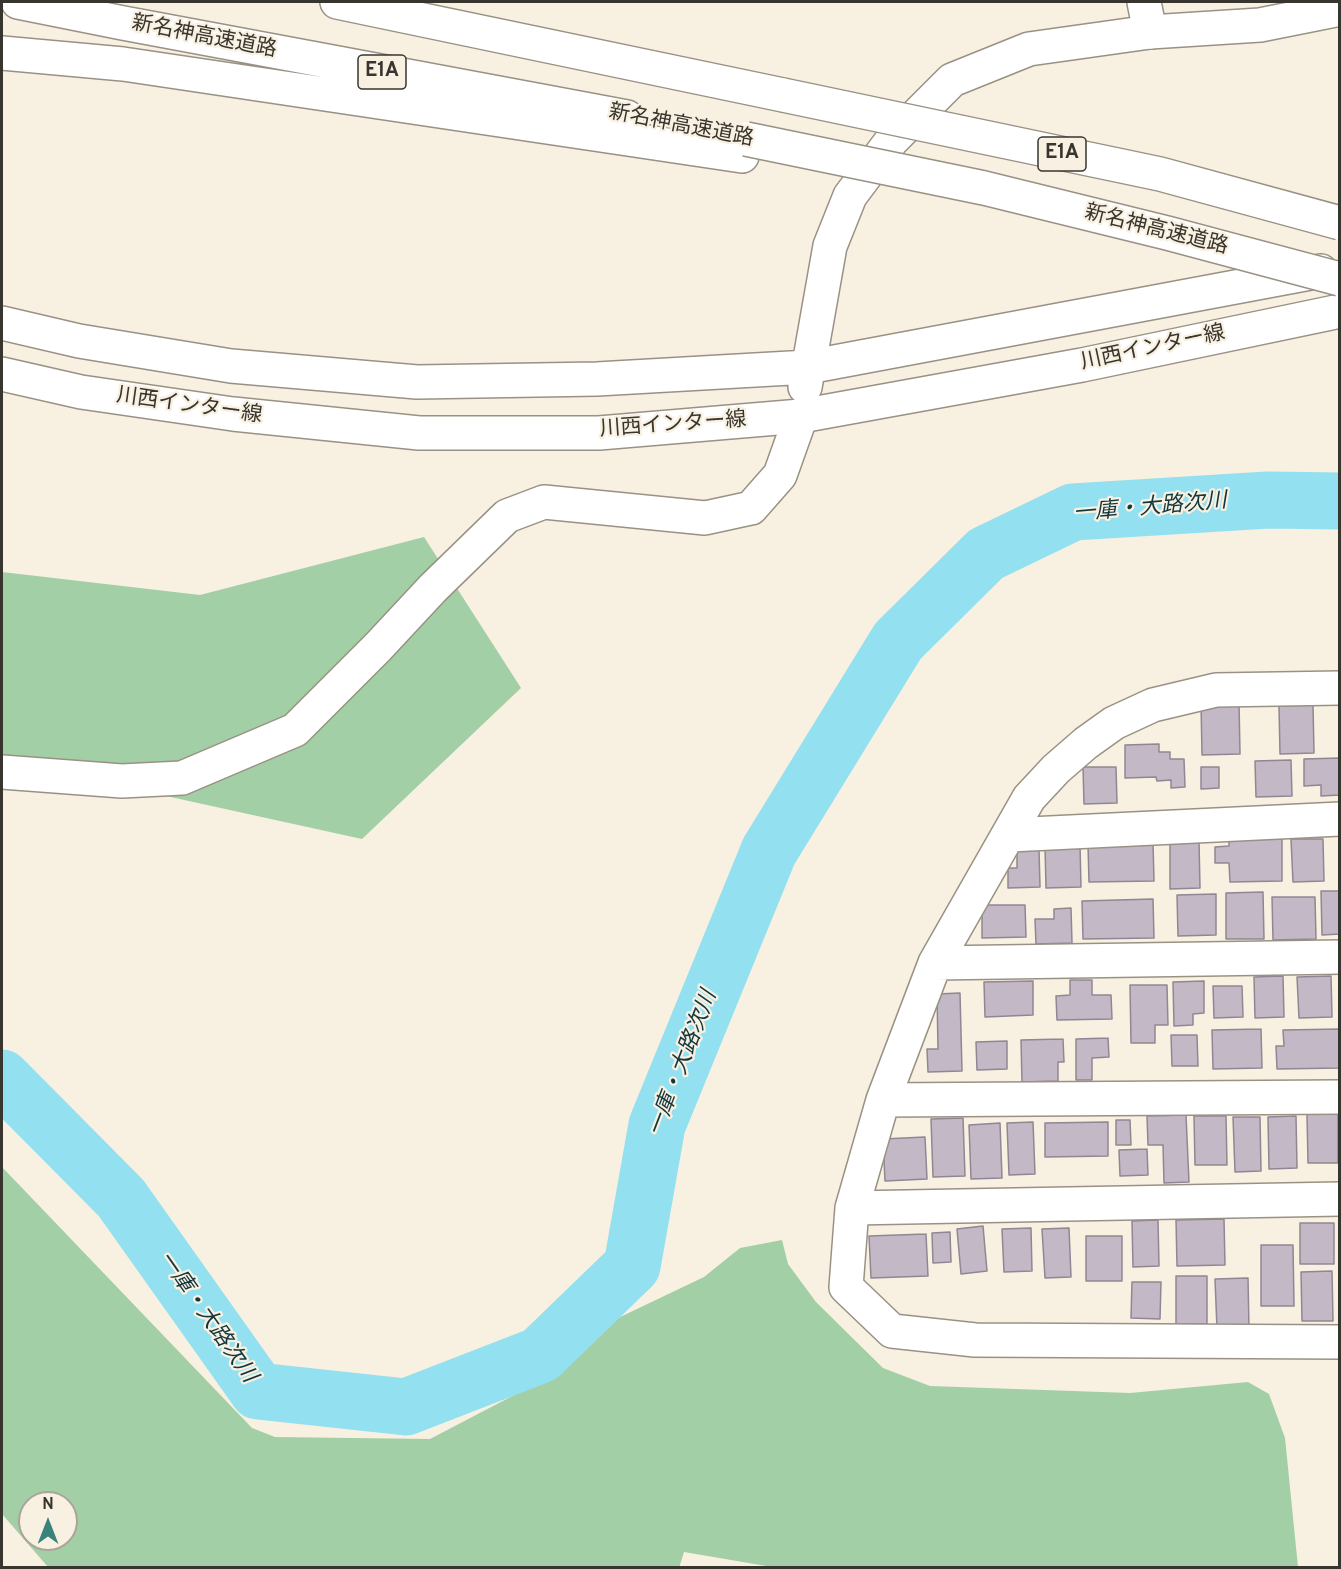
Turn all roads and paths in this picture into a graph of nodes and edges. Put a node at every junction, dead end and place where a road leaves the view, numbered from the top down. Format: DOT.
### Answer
graph roads {
  1 [pos="18,2"];
  2 [pos="337,2"];
  3 [pos="1340,9"];
  4 [pos="1147,17"];
  5 [pos="2,53"];
  6 [pos="744,148"];
  7 [pos="1340,223"];
  8 [pos="1340,268"];
  9 [pos="1340,279"];
  10 [pos="1340,310"];
  11 [pos="2,323"];
  12 [pos="808,367"];
  13 [pos="2,374"];
  14 [pos="801,416"];
  15 [pos="1340,688"];
  16 [pos="2,772"];
  17 [pos="1340,819"];
  18 [pos="1009,835"];
  19 [pos="1340,957"];
  20 [pos="935,963"];
  21 [pos="1340,1097"];
  22 [pos="883,1100"];
  23 [pos="1340,1200"];
  24 [pos="852,1208"];
  25 [pos="1340,1342"];
  1 -- 6 [label="main road, 新名神高速道路 / E1A"];
  2 -- 7 [label="main road, E1A, bridge"];
  3 -- 4 [label="main road"];
  4 -- 12 [label="main road"];
  5 -- 6 [label="main road"];
  6 -- 9 [label="main road, 新名神高速道路 / E1A, bridge"];
  8 -- 12 [label="main road, 川西インター線"];
  10 -- 14 [label="main road, 川西インター線"];
  11 -- 12 [label="main road, 川西インター線"];
  12 -- 14 [label="main road"];
  13 -- 14 [label="main road, 川西インター線"];
  14 -- 16 [label="main road"];
  15 -- 18 [label="main road"];
  17 -- 18 [label="main road"];
  18 -- 20 [label="main road"];
  19 -- 20 [label="main road"];
  20 -- 22 [label="main road"];
  21 -- 22 [label="main road"];
  22 -- 24 [label="main road"];
  23 -- 24 [label="main road"];
  24 -- 25 [label="main road"];
}
